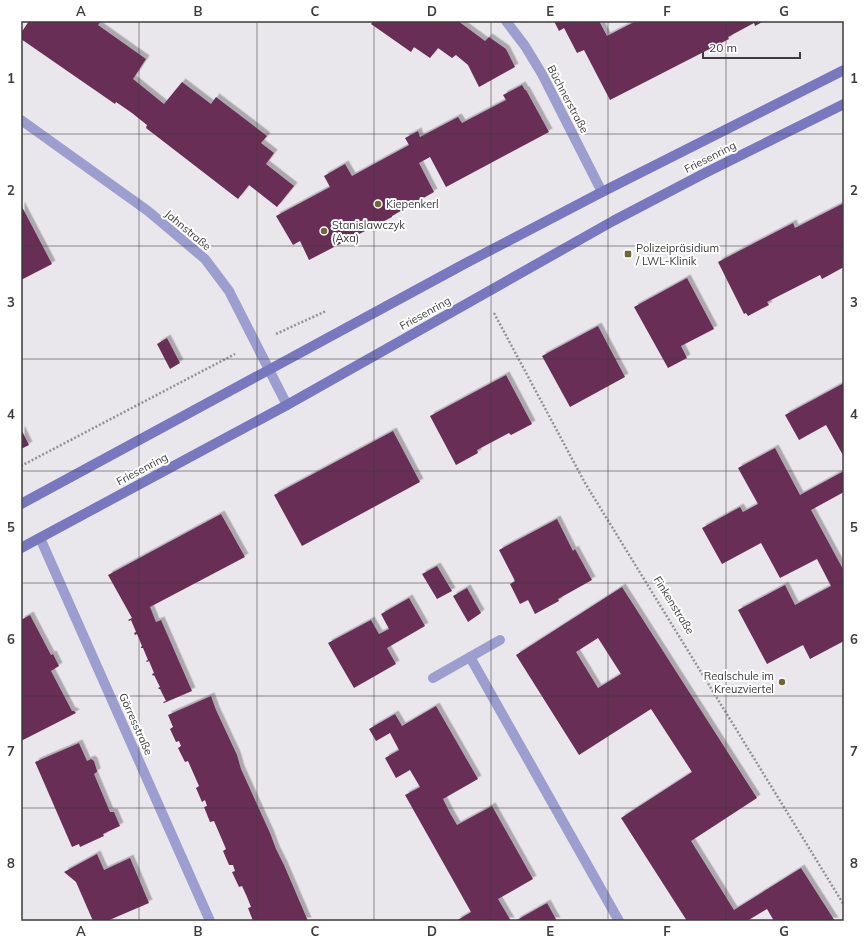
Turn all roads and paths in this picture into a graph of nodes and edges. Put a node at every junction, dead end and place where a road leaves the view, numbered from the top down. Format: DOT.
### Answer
graph roads {
  1 [pos="506,21"];
  2 [pos="844,70"];
  3 [pos="844,104"];
  4 [pos="21,120"];
  5 [pos="602,192"];
  6 [pos="494,313"];
  7 [pos="269,369"];
  8 [pos="287,405"];
  9 [pos="21,504"];
  10 [pos="40,538"];
  11 [pos="21,548"];
  12 [pos="500,640"];
  13 [pos="470,657"];
  14 [pos="433,678"];
  15 [pos="844,905"];
  16 [pos="210,921"];
  17 [pos="619,921"];
  1 -- 5 [label="street, Büchnerstraße"];
  2 -- 5 [label="main road, Friesenring"];
  3 -- 8 [label="main road, Friesenring"];
  4 -- 7 [label="street, Jahnstraße"];
  5 -- 7 [label="main road, Friesenring"];
  6 -- 15 [label="path, Finkenstraße"];
  7 -- 8 [label="street, Jahnstraße"];
  7 -- 9 [label="main road, Friesenring"];
  8 -- 10 [label="main road, Friesenring"];
  10 -- 11 [label="main road, Friesenring"];
  10 -- 16 [label="street, Görresstraße"];
  12 -- 13 [label="street"];
  13 -- 14 [label="street"];
  13 -- 17 [label="street"];
}
